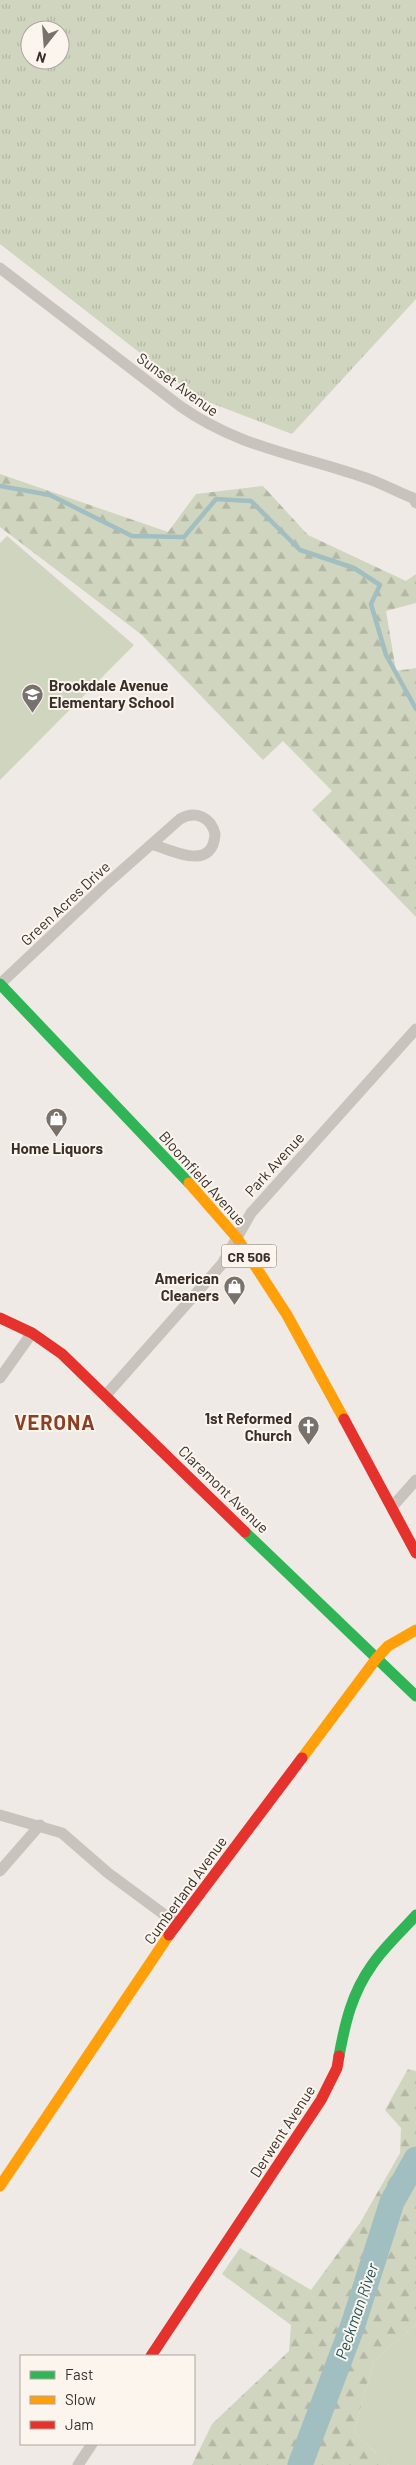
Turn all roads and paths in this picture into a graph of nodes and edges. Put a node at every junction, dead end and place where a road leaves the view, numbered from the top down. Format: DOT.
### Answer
graph roads {
  1 [pos="0,268"];
  2 [pos="415,498"];
  3 [pos="152,844"];
  4 [pos="0,984"];
  5 [pos="416,1029"];
  6 [pos="237,1238"];
  7 [pos="0,1318"];
  8 [pos="32,1333"];
  9 [pos="0,1378"];
  10 [pos="106,1394"];
  11 [pos="416,1480"];
  12 [pos="392,1507"];
  13 [pos="416,1553"];
  14 [pos="416,1630"];
  15 [pos="376,1659"];
  16 [pos="416,1696"];
  17 [pos="0,1815"];
  18 [pos="40,1825"];
  19 [pos="0,1871"];
  20 [pos="416,1915"];
  21 [pos="177,1924"];
  22 [pos="0,2186"];
  23 [pos="152,2355"];
  24 [pos="91,2445"];
  25 [pos="78,2465"];
  1 -- 2 [label="street, Sunset Avenue"];
  3 -- 3 [label="street, Green Acres Drive"];
  3 -- 4 [label="street, Green Acres Drive"];
  4 -- 6 [label="street, Bloomfield Avenue / CR 506"];
  5 -- 6 [label="street, Park Avenue"];
  6 -- 10 [label="street, Park Avenue"];
  6 -- 12 [label="street, Bloomfield Avenue / CR 506"];
  7 -- 8 [label="street, Claremont Avenue"];
  8 -- 9 [label="street"];
  8 -- 10 [label="street, Claremont Avenue"];
  10 -- 15 [label="street, Claremont Avenue"];
  11 -- 12 [label="street"];
  12 -- 13 [label="street, Bloomfield Avenue / CR 506"];
  14 -- 15 [label="street, Cumberland Avenue"];
  15 -- 16 [label="street, Claremont Avenue"];
  15 -- 21 [label="street, Cumberland Avenue"];
  17 -- 18 [label="street"];
  18 -- 19 [label="street"];
  18 -- 21 [label="street"];
  20 -- 23 [label="street, Derwent Avenue"];
  21 -- 22 [label="street, Cumberland Avenue"];
  24 -- 25 [label="street"];
}
